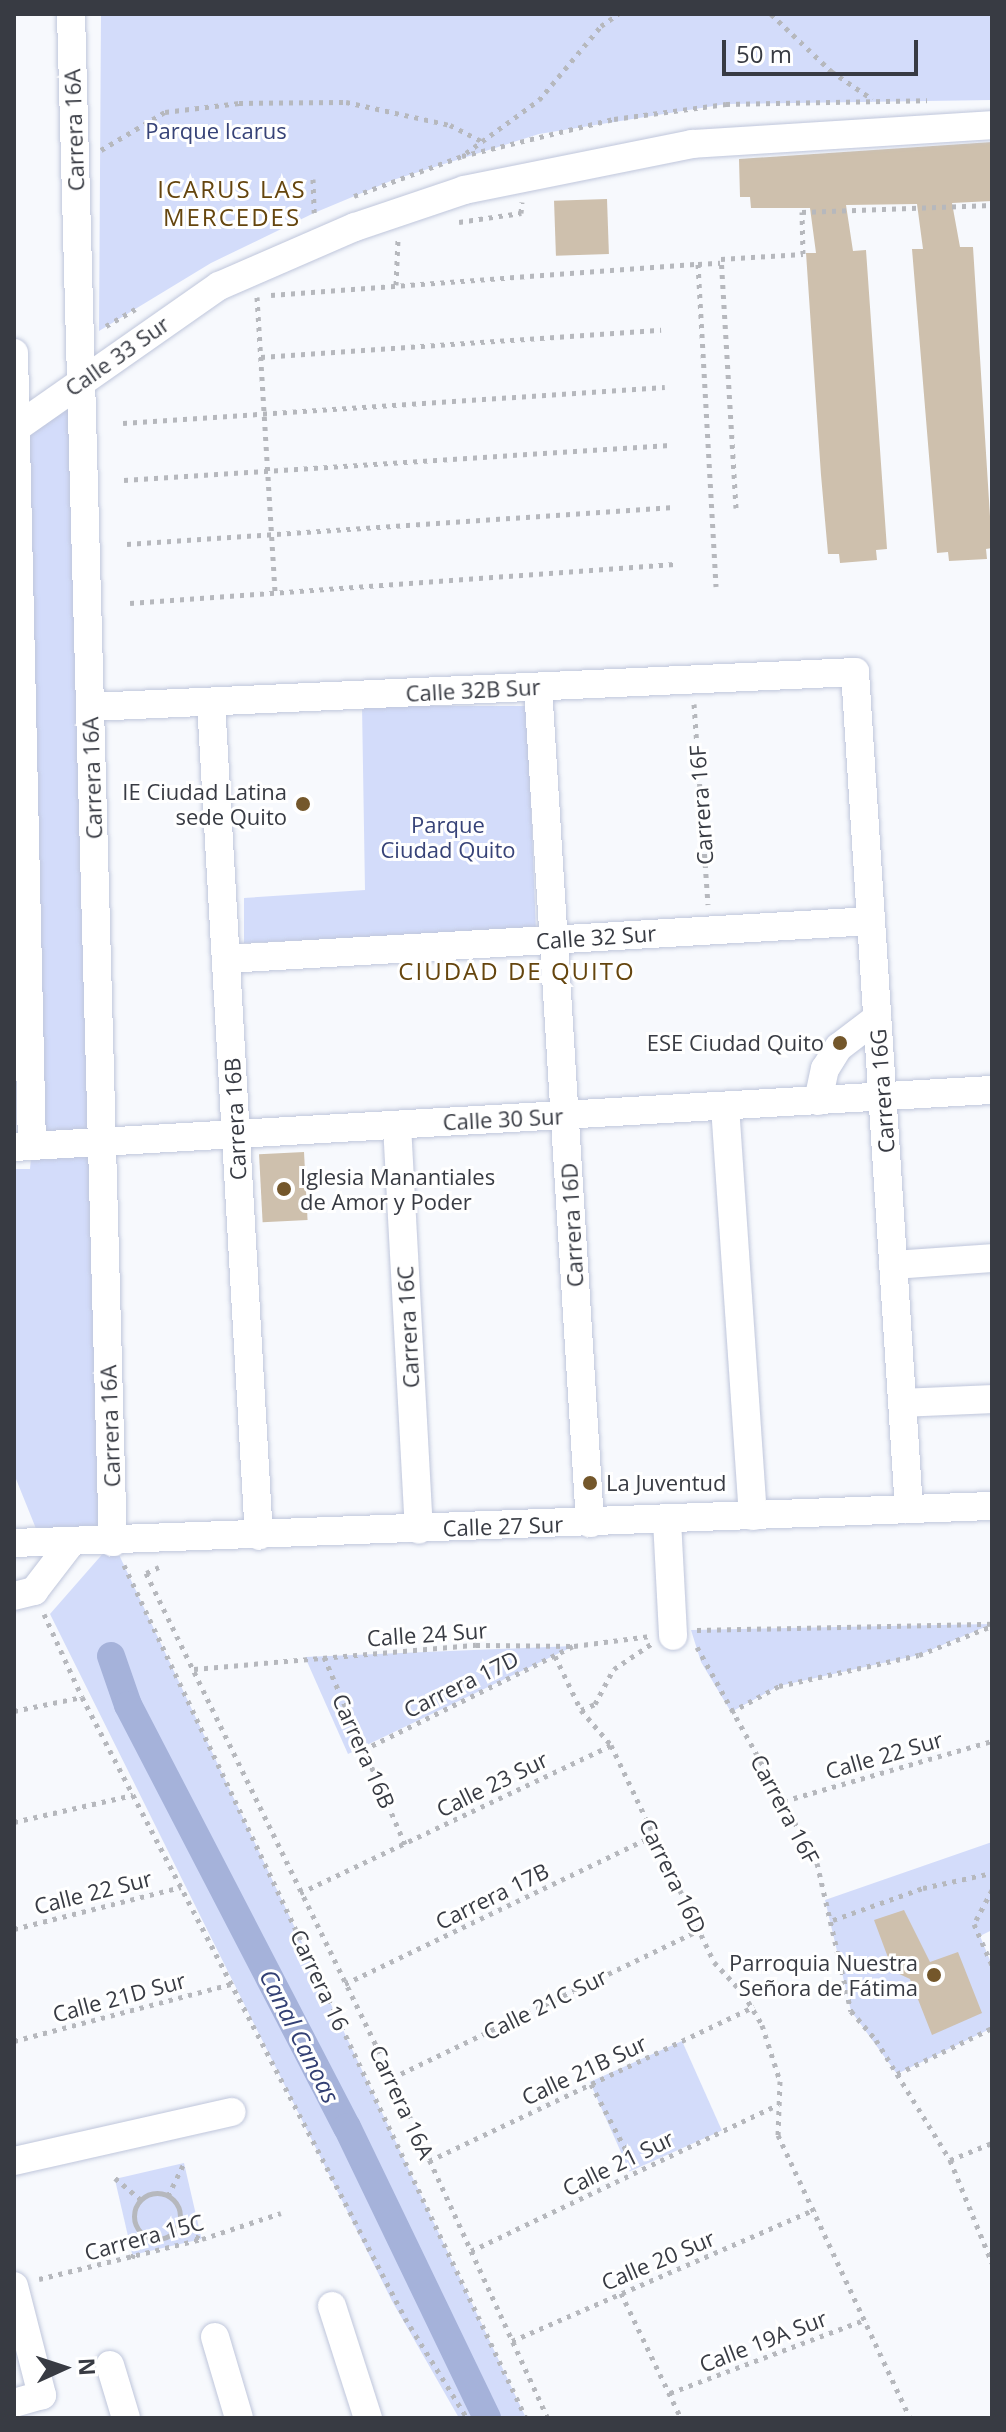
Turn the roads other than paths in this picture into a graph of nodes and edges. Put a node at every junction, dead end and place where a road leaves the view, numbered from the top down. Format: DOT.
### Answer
graph roads {
  1 [pos="71,14"];
  2 [pos="992,125"];
  3 [pos="14,353"];
  4 [pos="81,379"];
  5 [pos="14,382"];
  6 [pos="16,428"];
  7 [pos="17,625"];
  8 [pos="855,672"];
  9 [pos="538,687"];
  10 [pos="211,702"];
  11 [pos="91,707"];
  12 [pos="871,921"];
  13 [pos="553,940"];
  14 [pos="21,957"];
  15 [pos="226,959"];
  16 [pos="877,1018"];
  17 [pos="992,1090"];
  18 [pos="882,1097"];
  19 [pos="818,1101"];
  20 [pos="725,1106"];
  21 [pos="566,1115"];
  22 [pos="397,1125"];
  23 [pos="236,1134"];
  24 [pos="102,1142"];
  25 [pos="23,1146"];
  26 [pos="992,1258"];
  27 [pos="893,1265"];
  28 [pos="992,1399"];
  29 [pos="902,1403"];
  30 [pos="992,1506"];
  31 [pos="909,1509"];
  32 [pos="753,1516"];
  33 [pos="667,1520"];
  34 [pos="590,1523"];
  35 [pos="419,1529"];
  36 [pos="259,1536"];
  37 [pos="113,1542"];
  38 [pos="14,1543"];
  39 [pos="70,1544"];
  40 [pos="24,1593"];
  41 [pos="675,1633"];
  42 [pos="232,2112"];
  43 [pos="14,2161"];
  44 [pos="21,2284"];
  45 [pos="332,2306"];
  46 [pos="215,2337"];
  47 [pos="110,2365"];
  48 [pos="14,2403"];
  49 [pos="126,2418"];
  50 [pos="239,2418"];
  51 [pos="368,2418"];
  1 -- 4 [label="street, Carrera 16A"];
  2 -- 4 [label="street, Calle 33 Sur"];
  3 -- 5 [label="street"];
  4 -- 6 [label="street, Calle 33 Sur"];
  4 -- 11 [label="street, Carrera 16A"];
  5 -- 6 [label="street"];
  6 -- 7 [label="street"];
  7 -- 14 [label="street"];
  8 -- 9 [label="street, Calle 32B Sur"];
  8 -- 12 [label="street, Carrera 16G"];
  9 -- 10 [label="street, Calle 32B Sur"];
  9 -- 13 [label="street, Carrera 16D"];
  10 -- 11 [label="street, Calle 32B Sur"];
  10 -- 15 [label="street, Carrera 16B"];
  11 -- 24 [label="street, Carrera 16A"];
  12 -- 13 [label="street, Calle 32 Sur"];
  12 -- 16 [label="street, Carrera 16G"];
  13 -- 15 [label="street, Calle 32 Sur"];
  13 -- 21 [label="street, Carrera 16D"];
  14 -- 25 [label="street"];
  15 -- 23 [label="street, Carrera 16B"];
  16 -- 18 [label="street, Carrera 16G"];
  16 -- 19 [label="street"];
  17 -- 18 [label="street, Calle 30 Sur"];
  18 -- 19 [label="street, Calle 30 Sur"];
  18 -- 27 [label="street, Carrera 16G"];
  19 -- 20 [label="street, Calle 30 Sur"];
  20 -- 21 [label="street, Calle 30 Sur"];
  20 -- 32 [label="street"];
  21 -- 22 [label="street, Calle 30 Sur"];
  21 -- 34 [label="street, Carrera 16D"];
  22 -- 23 [label="street, Calle 30 Sur"];
  22 -- 35 [label="street, Carrera 16C"];
  23 -- 24 [label="street, Calle 30 Sur"];
  23 -- 36 [label="street, Carrera 16B"];
  24 -- 25 [label="street, Calle 30 Sur"];
  24 -- 37 [label="street, Carrera 16A"];
  26 -- 27 [label="street"];
  27 -- 29 [label="street, Carrera 16G"];
  28 -- 29 [label="street"];
  29 -- 31 [label="street, Carrera 16G"];
  30 -- 31 [label="street, Calle 27 Sur"];
  31 -- 32 [label="street, Calle 27 Sur"];
  32 -- 33 [label="street, Calle 27 Sur"];
  33 -- 34 [label="street, Calle 27 Sur"];
  33 -- 41 [label="street"];
  34 -- 35 [label="street, Calle 27 Sur"];
  35 -- 36 [label="street, Calle 27 Sur"];
  36 -- 37 [label="street, Calle 27 Sur"];
  37 -- 39 [label="street, Calle 27 Sur"];
  38 -- 39 [label="street, Calle 27 Sur"];
  39 -- 40 [label="street"];
  42 -- 43 [label="street"];
  44 -- 48 [label="street"];
  45 -- 51 [label="street"];
  46 -- 50 [label="street"];
  47 -- 49 [label="street"];
}
